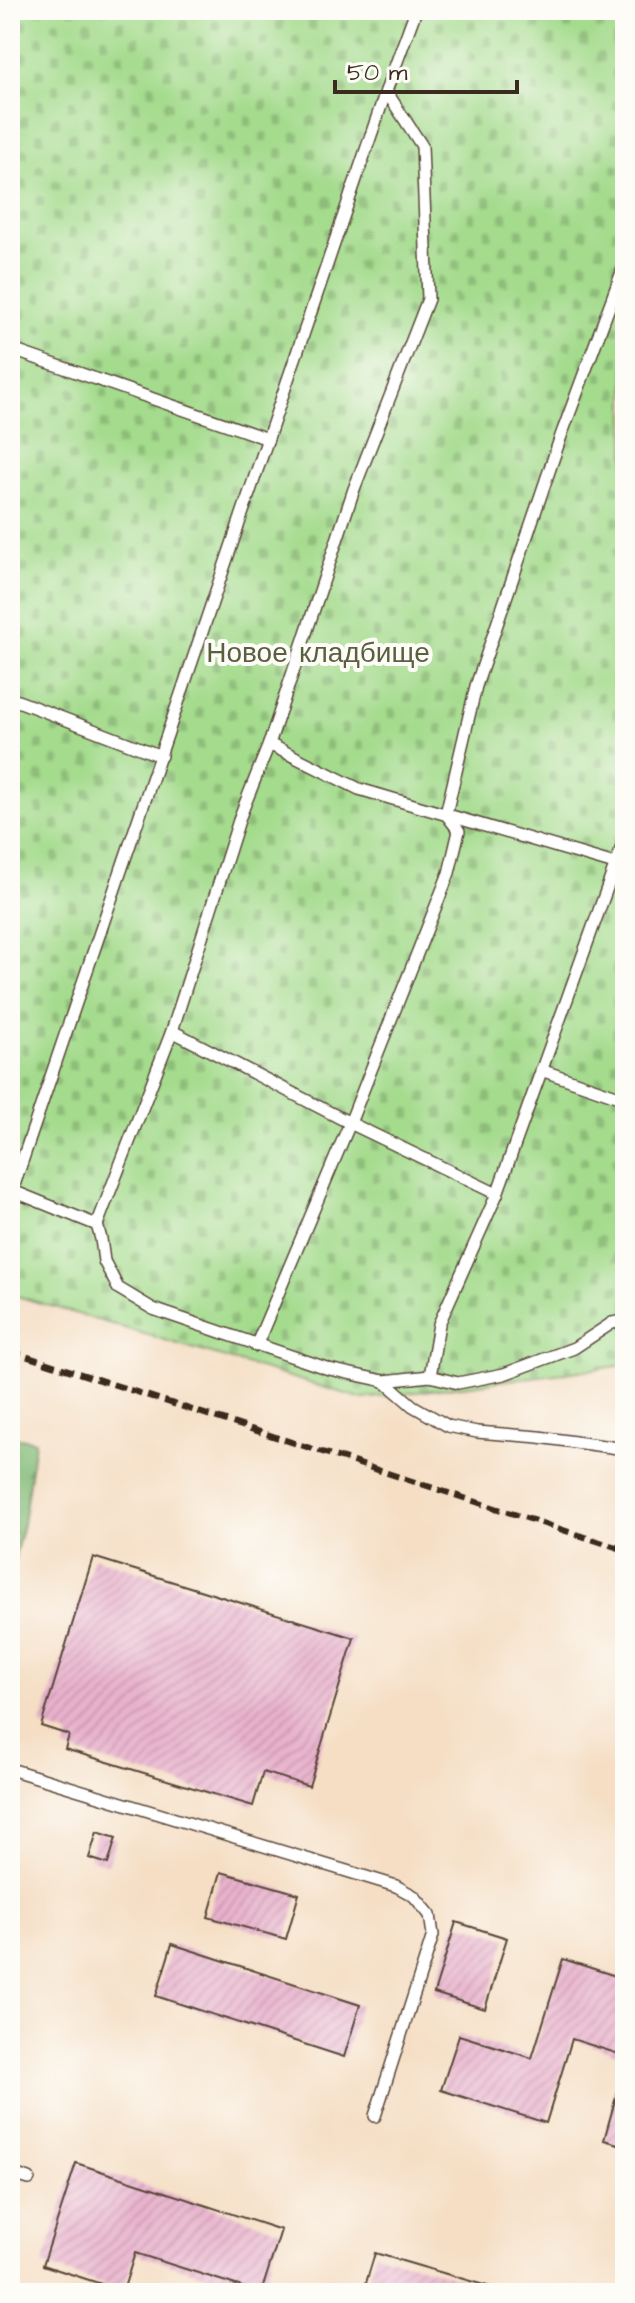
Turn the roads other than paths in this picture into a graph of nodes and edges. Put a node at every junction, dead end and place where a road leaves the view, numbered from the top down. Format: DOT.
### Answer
graph roads {
  1 [pos="416,10"];
  2 [pos="386,91"];
  3 [pos="625,264"];
  4 [pos="10,349"];
  5 [pos="268,439"];
  6 [pos="10,698"];
  7 [pos="269,744"];
  8 [pos="161,756"];
  9 [pos="446,814"];
  10 [pos="625,838"];
  11 [pos="620,865"];
  12 [pos="172,1031"];
  13 [pos="541,1070"];
  14 [pos="625,1099"];
  15 [pos="350,1123"];
  16 [pos="11,1194"];
  17 [pos="497,1194"];
  18 [pos="97,1225"];
  19 [pos="625,1321"];
  20 [pos="256,1346"];
  21 [pos="430,1376"];
  22 [pos="384,1381"];
  23 [pos="625,1449"];
  24 [pos="10,1769"];
  25 [pos="375,2116"];
  26 [pos="10,2173"];
  27 [pos="29,2179"];
  1 -- 2 [label="lane"];
  2 -- 5 [label="lane"];
  2 -- 7 [label="lane"];
  3 -- 9 [label="lane"];
  4 -- 5 [label="lane"];
  5 -- 8 [label="lane"];
  6 -- 8 [label="lane"];
  7 -- 9 [label="lane"];
  7 -- 12 [label="lane"];
  8 -- 16 [label="lane"];
  9 -- 11 [label="lane"];
  9 -- 15 [label="lane"];
  10 -- 11 [label="lane"];
  11 -- 13 [label="lane"];
  12 -- 15 [label="lane"];
  12 -- 18 [label="lane"];
  13 -- 14 [label="lane"];
  13 -- 17 [label="lane"];
  15 -- 17 [label="lane"];
  15 -- 20 [label="lane"];
  16 -- 18 [label="lane"];
  17 -- 21 [label="lane"];
  18 -- 20 [label="lane"];
  19 -- 21 [label="lane"];
  20 -- 22 [label="lane"];
  21 -- 22 [label="lane"];
  22 -- 23 [label="lane"];
  24 -- 25 [label="lane"];
  26 -- 27 [label="lane"];
}
